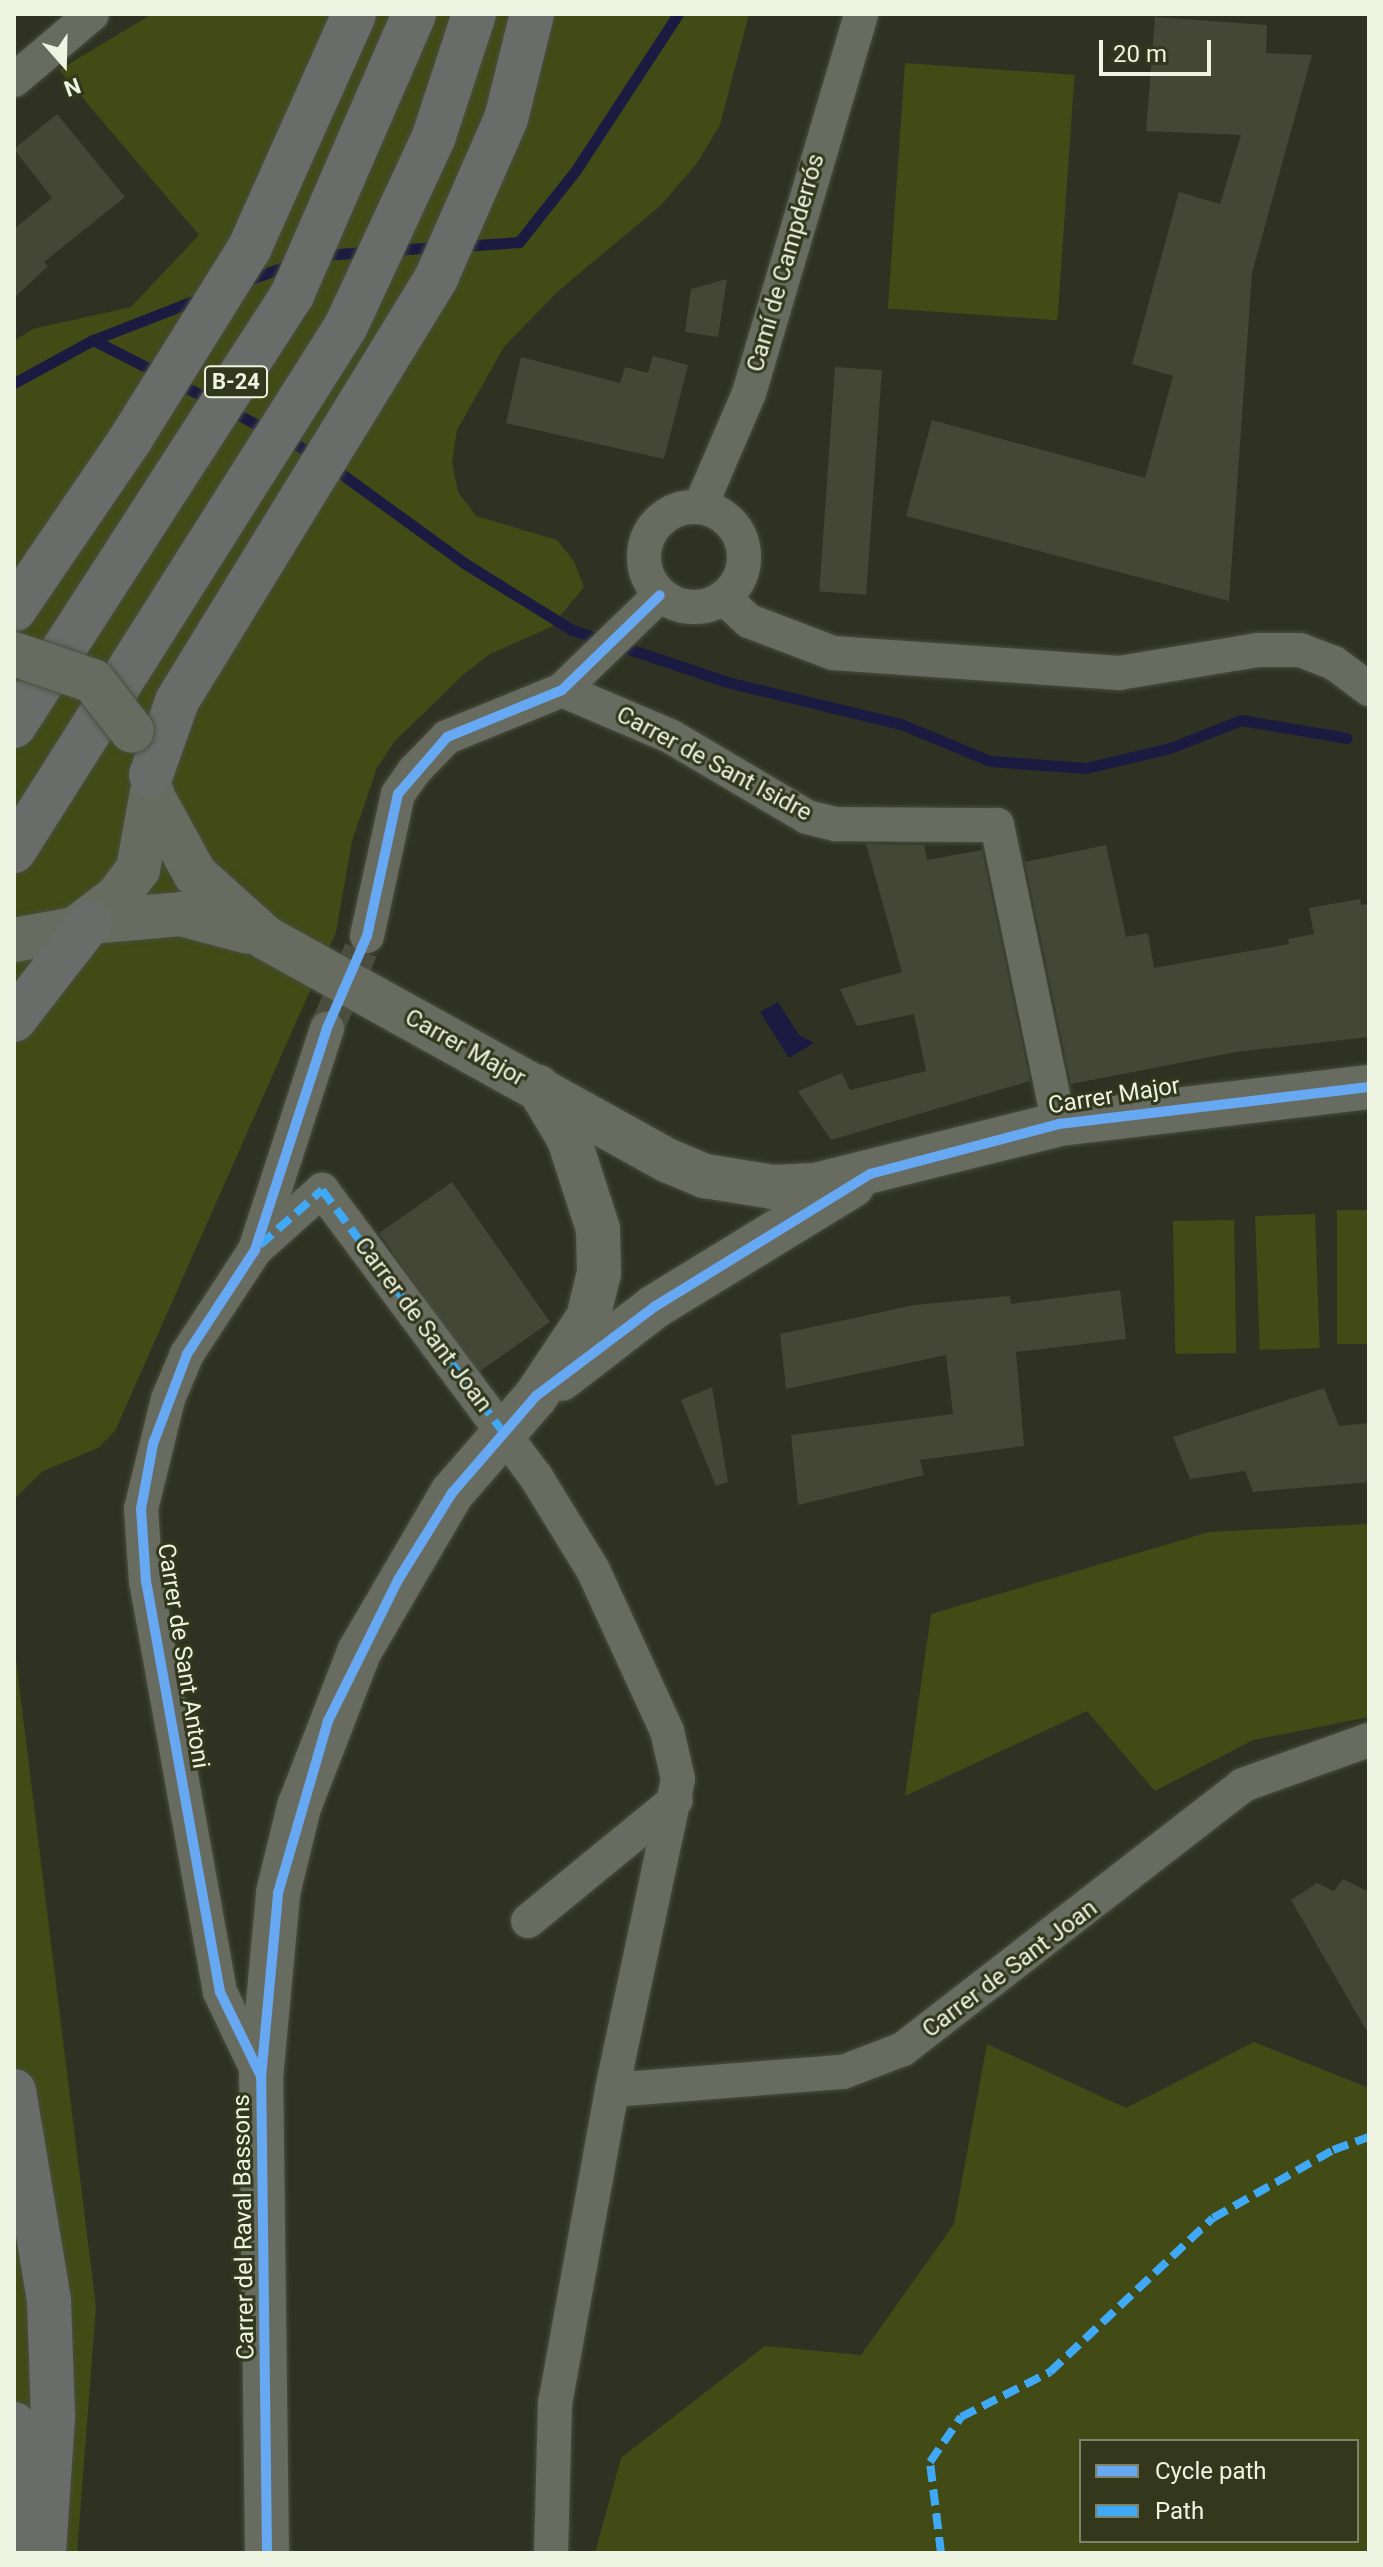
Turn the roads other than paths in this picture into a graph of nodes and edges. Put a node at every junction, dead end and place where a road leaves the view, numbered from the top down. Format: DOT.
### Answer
graph roads {
  1 [pos="354,14"];
  2 [pos="414,14"];
  3 [pos="474,14"];
  4 [pos="532,14"];
  5 [pos="861,14"];
  6 [pos="82,18"];
  7 [pos="14,80"];
  8 [pos="700,507"];
  9 [pos="724,598"];
  10 [pos="648,606"];
  11 [pos="14,610"];
  12 [pos="14,654"];
  13 [pos="569,683"];
  14 [pos="1369,689"];
  15 [pos="14,726"];
  16 [pos="152,786"];
  17 [pos="14,851"];
  18 [pos="90,922"];
  19 [pos="367,936"];
  20 [pos="266,938"];
  21 [pos="17,940"];
  22 [pos="14,1020"];
  23 [pos="327,1028"];
  24 [pos="538,1087"];
  25 [pos="1369,1087"];
  26 [pos="1059,1124"];
  27 [pos="870,1174"];
  28 [pos="255,1250"];
  29 [pos="536,1396"];
  30 [pos="503,1432"];
  31 [pos="1369,1740"];
  32 [pos="676,1800"];
  33 [pos="528,1921"];
  34 [pos="261,2078"];
  35 [pos="612,2090"];
  36 [pos="14,2091"];
  37 [pos="14,2424"];
  38 [pos="21,2553"];
  39 [pos="44,2553"];
  40 [pos="267,2553"];
  41 [pos="551,2553"];
  1 -- 11 [label="highway"];
  2 -- 15 [label="highway, B-24"];
  3 -- 17 [label="highway, B-24"];
  4 -- 16 [label="highway"];
  5 -- 8 [label="street, Camí de Campderrós"];
  6 -- 7 [label="street"];
  8 -- 9 [label="street"];
  8 -- 10 [label="street"];
  9 -- 10 [label="street"];
  9 -- 14 [label="street"];
  10 -- 13 [label="street"];
  12 -- 16 [label="street, Carrer Major, bridge"];
  13 -- 19 [label="street"];
  13 -- 26 [label="street, Carrer de Sant Isidre"];
  16 -- 18 [label="street"];
  16 -- 20 [label="street, Carrer Major"];
  18 -- 20 [label="street, Carrer Major"];
  18 -- 21 [label="street, Carrer Major"];
  18 -- 22 [label="highway"];
  20 -- 24 [label="street, Carrer Major"];
  23 -- 28 [label="street, Carrer de Sant Antoni"];
  24 -- 27 [label="street, Carrer Major"];
  24 -- 29 [label="street"];
  25 -- 26 [label="street, Carrer Major"];
  26 -- 27 [label="street, Carrer Major"];
  27 -- 29 [label="street"];
  28 -- 30 [label="street, Carrer de Sant Joan"];
  28 -- 34 [label="street, Carrer de Sant Antoni"];
  29 -- 30 [label="street, Carrer del Raval Bassons"];
  30 -- 32 [label="street, Carrer de Sant Joan"];
  30 -- 34 [label="street, Carrer del Raval Bassons"];
  31 -- 35 [label="street, Carrer de Sant Joan"];
  32 -- 33 [label="street"];
  32 -- 35 [label="street, Carrer de Sant Joan"];
  34 -- 40 [label="street, Carrer del Raval Bassons"];
  35 -- 41 [label="street, Carrer de Sant Joan"];
  36 -- 39 [label="highway"];
  37 -- 38 [label="highway"];
}
